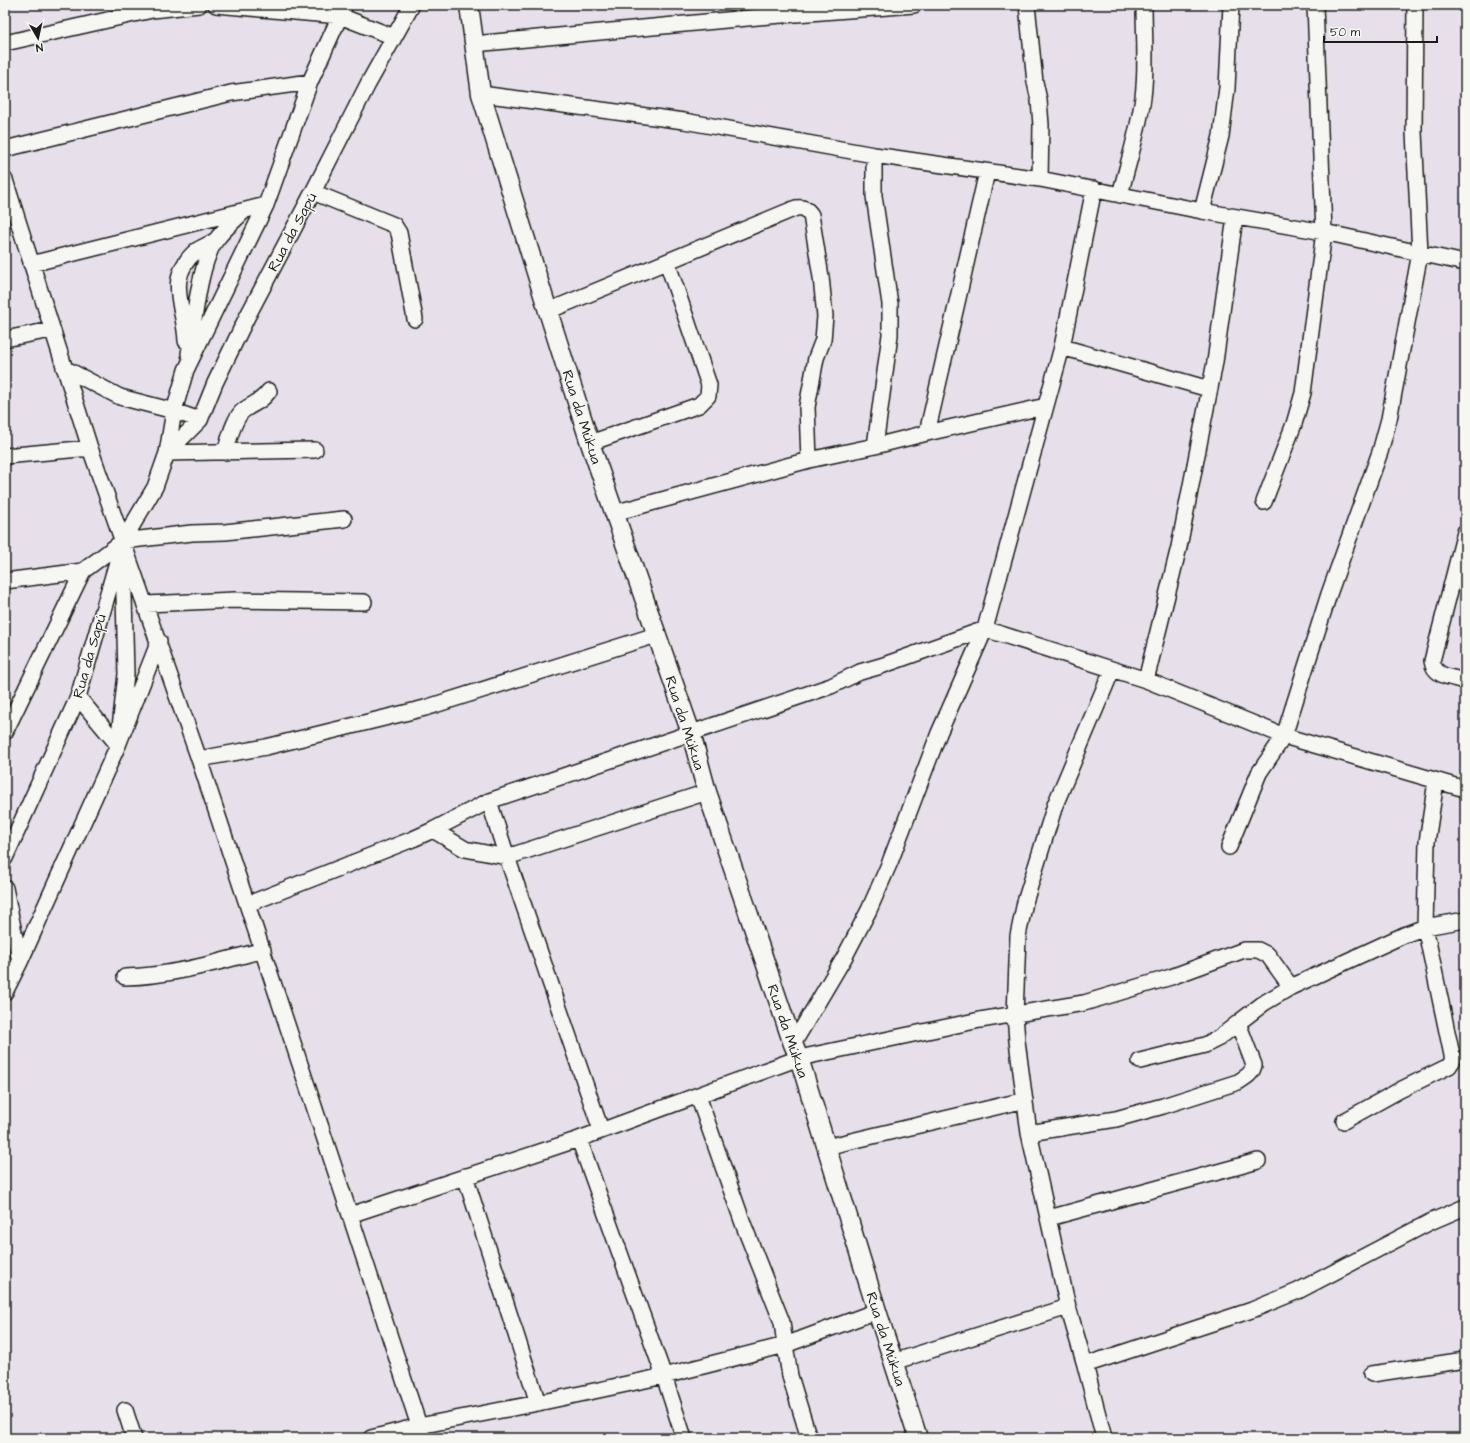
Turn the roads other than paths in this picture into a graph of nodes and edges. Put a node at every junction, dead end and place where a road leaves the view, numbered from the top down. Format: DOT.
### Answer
graph roads {
  1 [pos="198,5"];
  2 [pos="216,5"];
  3 [pos="412,5"];
  4 [pos="469,5"];
  5 [pos="914,5"];
  6 [pos="1027,5"];
  7 [pos="1144,5"];
  8 [pos="1231,5"];
  9 [pos="1315,5"];
  10 [pos="1415,5"];
  11 [pos="152,7"];
  12 [pos="342,10"];
  13 [pos="394,37"];
  14 [pos="5,43"];
  15 [pos="474,44"];
  16 [pos="310,82"];
  17 [pos="481,94"];
  18 [pos="5,149"];
  19 [pos="874,155"];
  20 [pos="987,172"];
  21 [pos="1040,179"];
  22 [pos="5,180"];
  23 [pos="1094,189"];
  24 [pos="313,192"];
  25 [pos="1120,195"];
  26 [pos="9,205"];
  27 [pos="266,205"];
  28 [pos="244,210"];
  29 [pos="1202,211"];
  30 [pos="1235,217"];
  31 [pos="1324,232"];
  32 [pos="216,240"];
  33 [pos="1420,253"];
  34 [pos="667,262"];
  35 [pos="1465,263"];
  36 [pos="31,264"];
  37 [pos="548,311"];
  38 [pos="415,319"];
  39 [pos="51,330"];
  40 [pos="5,339"];
  41 [pos="1062,347"];
  42 [pos="64,368"];
  43 [pos="186,370"];
  44 [pos="1209,390"];
  45 [pos="269,391"];
  46 [pos="1046,406"];
  47 [pos="174,411"];
  48 [pos="200,420"];
  49 [pos="927,433"];
  50 [pos="590,443"];
  51 [pos="875,446"];
  52 [pos="90,448"];
  53 [pos="315,450"];
  54 [pos="225,452"];
  55 [pos="167,453"];
  56 [pos="5,456"];
  57 [pos="809,460"];
  58 [pos="1264,502"];
  59 [pos="614,513"];
  60 [pos="344,519"];
  61 [pos="1465,532"];
  62 [pos="123,541"];
  63 [pos="83,571"];
  64 [pos="5,581"];
  65 [pos="364,602"];
  66 [pos="146,604"];
  67 [pos="985,629"];
  68 [pos="656,635"];
  69 [pos="159,642"];
  70 [pos="1112,670"];
  71 [pos="1146,680"];
  72 [pos="1465,681"];
  73 [pos="78,697"];
  74 [pos="5,732"];
  75 [pos="691,733"];
  76 [pos="1284,736"];
  77 [pos="118,745"];
  78 [pos="199,759"];
  79 [pos="1436,781"];
  80 [pos="1465,789"];
  81 [pos="707,792"];
  82 [pos="489,801"];
  83 [pos="433,830"];
  84 [pos="1229,847"];
  85 [pos="507,857"];
  86 [pos="5,858"];
  87 [pos="5,888"];
  88 [pos="248,904"];
  89 [pos="1465,920"];
  90 [pos="1424,927"];
  91 [pos="263,950"];
  92 [pos="20,962"];
  93 [pos="125,977"];
  94 [pos="1291,987"];
  95 [pos="5,992"];
  96 [pos="1015,1015"];
  97 [pos="1238,1023"];
  98 [pos="796,1051"];
  99 [pos="1140,1061"];
  100 [pos="698,1096"];
  101 [pos="1025,1100"];
  102 [pos="1344,1121"];
  103 [pos="602,1130"];
  104 [pos="1029,1133"];
  105 [pos="579,1139"];
  106 [pos="826,1147"];
  107 [pos="1258,1161"];
  108 [pos="466,1176"];
  109 [pos="1465,1207"];
  110 [pos="350,1215"];
  111 [pos="1049,1218"];
  112 [pos="1068,1307"];
  113 [pos="877,1312"];
  114 [pos="785,1345"];
  115 [pos="1465,1360"];
  116 [pos="893,1362"];
  117 [pos="1085,1365"];
  118 [pos="1372,1374"];
  119 [pos="664,1376"];
  120 [pos="538,1403"];
  121 [pos="125,1410"];
  122 [pos="421,1432"];
  123 [pos="134,1438"];
  124 [pos="371,1438"];
  125 [pos="684,1438"];
  126 [pos="809,1438"];
  127 [pos="918,1438"];
  128 [pos="1104,1438"];
  1 -- 11 [label="street"];
  2 -- 12 [label="street"];
  3 -- 13 [label="street, Rua da Sapú"];
  4 -- 15 [label="street, Rua da Múkua"];
  5 -- 15 [label="street"];
  6 -- 21 [label="street"];
  7 -- 25 [label="street"];
  8 -- 29 [label="street"];
  9 -- 31 [label="street"];
  10 -- 33 [label="street"];
  11 -- 14 [label="street"];
  12 -- 13 [label="street"];
  12 -- 16 [label="street, Rua da Sapú"];
  13 -- 24 [label="street, Rua da Sapú"];
  15 -- 17 [label="street, Rua da Múkua"];
  16 -- 18 [label="street"];
  16 -- 27 [label="street, Rua da Sapú"];
  17 -- 19 [label="street"];
  17 -- 37 [label="street, Rua da Múkua"];
  19 -- 20 [label="street"];
  19 -- 51 [label="street"];
  20 -- 21 [label="street"];
  20 -- 49 [label="street"];
  21 -- 23 [label="street"];
  22 -- 26 [label="street"];
  23 -- 25 [label="street"];
  23 -- 41 [label="street"];
  24 -- 38 [label="street"];
  24 -- 48 [label="street, Rua da Sapú"];
  25 -- 29 [label="street"];
  26 -- 36 [label="street"];
  27 -- 28 [label="street"];
  27 -- 43 [label="street, Rua da Sapú"];
  28 -- 32 [label="street"];
  28 -- 36 [label="street"];
  29 -- 30 [label="street"];
  30 -- 31 [label="street"];
  30 -- 44 [label="street"];
  31 -- 33 [label="street"];
  31 -- 58 [label="street"];
  32 -- 43 [label="street"];
  32 -- 43 [label="street"];
  33 -- 35 [label="street"];
  33 -- 76 [label="street"];
  34 -- 37 [label="street"];
  34 -- 50 [label="street"];
  34 -- 57 [label="street"];
  36 -- 39 [label="street"];
  37 -- 50 [label="street, Rua da Múkua"];
  39 -- 40 [label="street"];
  39 -- 42 [label="street"];
  41 -- 44 [label="street"];
  41 -- 46 [label="street"];
  42 -- 47 [label="street"];
  42 -- 52 [label="street"];
  43 -- 47 [label="street, Rua da Sapú"];
  44 -- 71 [label="street"];
  45 -- 54 [label="street"];
  46 -- 49 [label="street"];
  46 -- 67 [label="street"];
  47 -- 48 [label="street"];
  47 -- 55 [label="street, Rua da Sapú"];
  48 -- 55 [label="street, Rua da Sapú"];
  49 -- 51 [label="street"];
  50 -- 59 [label="street, Rua da Múkua"];
  51 -- 57 [label="street"];
  52 -- 56 [label="street"];
  52 -- 62 [label="street"];
  53 -- 54 [label="street"];
  54 -- 55 [label="street"];
  55 -- 62 [label="street, Rua da Sapú"];
  57 -- 59 [label="street"];
  59 -- 68 [label="street, Rua da Múkua"];
  60 -- 62 [label="street"];
  61 -- 72 [label="street"];
  62 -- 63 [label="street"];
  62 -- 66 [label="street"];
  62 -- 73 [label="street, Rua da Sapú"];
  62 -- 77 [label="street"];
  63 -- 64 [label="street"];
  63 -- 74 [label="street"];
  65 -- 66 [label="street"];
  66 -- 69 [label="street"];
  67 -- 70 [label="street"];
  67 -- 75 [label="street"];
  67 -- 98 [label="street"];
  68 -- 75 [label="street, Rua da Múkua"];
  68 -- 78 [label="street"];
  69 -- 77 [label="street"];
  69 -- 78 [label="street"];
  70 -- 71 [label="street"];
  70 -- 96 [label="street"];
  71 -- 76 [label="street"];
  73 -- 77 [label="street"];
  73 -- 86 [label="street, Rua da Sapú"];
  75 -- 81 [label="street, Rua da Múkua"];
  75 -- 82 [label="street"];
  76 -- 79 [label="street"];
  76 -- 84 [label="street"];
  77 -- 92 [label="street"];
  78 -- 88 [label="street"];
  79 -- 80 [label="street"];
  79 -- 90 [label="street"];
  81 -- 85 [label="street"];
  81 -- 98 [label="street, Rua da Múkua"];
  82 -- 83 [label="street"];
  82 -- 85 [label="street"];
  83 -- 85 [label="street"];
  83 -- 88 [label="street"];
  85 -- 103 [label="street"];
  87 -- 92 [label="street"];
  88 -- 91 [label="street"];
  89 -- 90 [label="street"];
  90 -- 94 [label="street"];
  90 -- 102 [label="street"];
  91 -- 93 [label="street"];
  91 -- 110 [label="street"];
  92 -- 95 [label="street"];
  94 -- 96 [label="street"];
  94 -- 97 [label="street"];
  96 -- 98 [label="street"];
  96 -- 101 [label="street"];
  97 -- 99 [label="street"];
  97 -- 104 [label="street"];
  98 -- 100 [label="street"];
  98 -- 106 [label="street, Rua da Múkua"];
  100 -- 103 [label="street"];
  100 -- 114 [label="street"];
  101 -- 104 [label="street"];
  101 -- 106 [label="street"];
  103 -- 105 [label="street"];
  104 -- 111 [label="street"];
  105 -- 108 [label="street"];
  105 -- 119 [label="street"];
  106 -- 113 [label="street, Rua da Múkua"];
  107 -- 111 [label="street"];
  108 -- 110 [label="street"];
  108 -- 120 [label="street"];
  109 -- 117 [label="street"];
  110 -- 122 [label="street"];
  111 -- 112 [label="street"];
  112 -- 116 [label="street"];
  112 -- 117 [label="street"];
  113 -- 114 [label="street"];
  113 -- 116 [label="street, Rua da Múkua"];
  114 -- 119 [label="street"];
  114 -- 126 [label="street"];
  115 -- 118 [label="street"];
  116 -- 127 [label="street, Rua da Múkua"];
  117 -- 128 [label="street"];
  119 -- 120 [label="street"];
  119 -- 125 [label="street"];
  120 -- 122 [label="street"];
  121 -- 123 [label="street"];
  122 -- 124 [label="street"];
}
